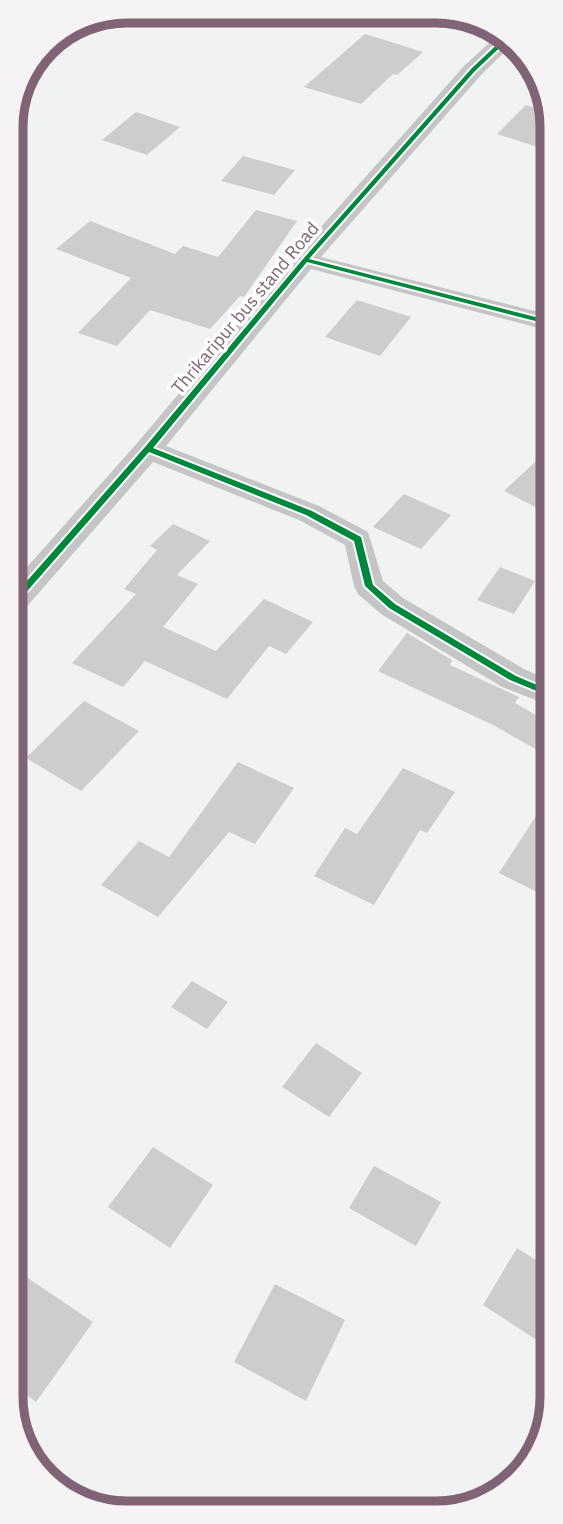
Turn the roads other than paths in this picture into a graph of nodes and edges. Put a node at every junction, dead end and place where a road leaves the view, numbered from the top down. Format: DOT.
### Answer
graph roads {
  1 [pos="500,44"];
  2 [pos="305,260"];
  3 [pos="540,320"];
  4 [pos="148,449"];
  5 [pos="23,591"];
  6 [pos="540,689"];
  1 -- 2 [label="street, Thrikaripur bus stand Road"];
  2 -- 3 [label="street"];
  2 -- 4 [label="street, Thrikaripur bus stand Road"];
  4 -- 5 [label="street, Thrikaripur bus stand Road"];
  4 -- 6 [label="street"];
}
